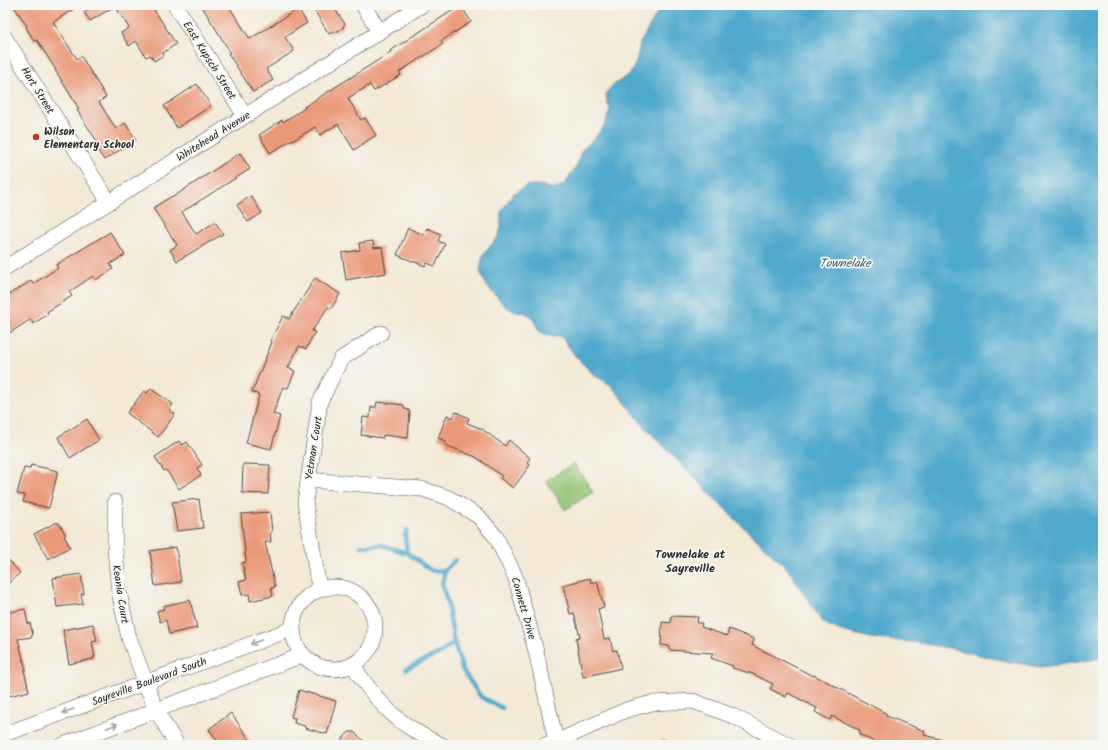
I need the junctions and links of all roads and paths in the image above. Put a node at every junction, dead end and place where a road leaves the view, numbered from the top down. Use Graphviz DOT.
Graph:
graph roads {
  1 [pos="175,5"];
  2 [pos="363,5"];
  3 [pos="422,5"];
  4 [pos="379,31"];
  5 [pos="5,38"];
  6 [pos="244,116"];
  7 [pos="109,202"];
  8 [pos="5,268"];
  9 [pos="381,333"];
  10 [pos="308,480"];
  11 [pos="115,502"];
  12 [pos="319,588"];
  13 [pos="292,629"];
  14 [pos="303,655"];
  15 [pos="353,665"];
  16 [pos="145,682"];
  17 [pos="156,710"];
  18 [pos="5,734"];
  19 [pos="551,744"];
  20 [pos="63,745"];
  21 [pos="177,745"];
  22 [pos="442,745"];
  23 [pos="789,745"];
  1 -- 6 [label="street, East Kupsch Street"];
  2 -- 4 [label="street"];
  3 -- 4 [label="street, Whitehead Avenue"];
  4 -- 6 [label="street, Whitehead Avenue"];
  5 -- 7 [label="street, Hart Street"];
  6 -- 7 [label="street, Whitehead Avenue"];
  7 -- 8 [label="street, Whitehead Avenue"];
  9 -- 10 [label="street, Yetman Court"];
  10 -- 12 [label="street, Yetman Court"];
  10 -- 19 [label="street, Connett Drive"];
  11 -- 16 [label="street, Keania Court"];
  12 -- 13 [label="street"];
  12 -- 15 [label="street"];
  13 -- 14 [label="street"];
  13 -- 16 [label="street, Sayreville Boulevard South, one-way"];
  14 -- 15 [label="street"];
  14 -- 17 [label="street"];
  15 -- 22 [label="street"];
  16 -- 17 [label="street, Keania Court"];
  16 -- 18 [label="street, Sayreville Boulevard South, one-way"];
  20 -- 17 [label="street, one-way"];
  17 -- 21 [label="street, Keania Court"];
  19 -- 23 [label="street"];
}
